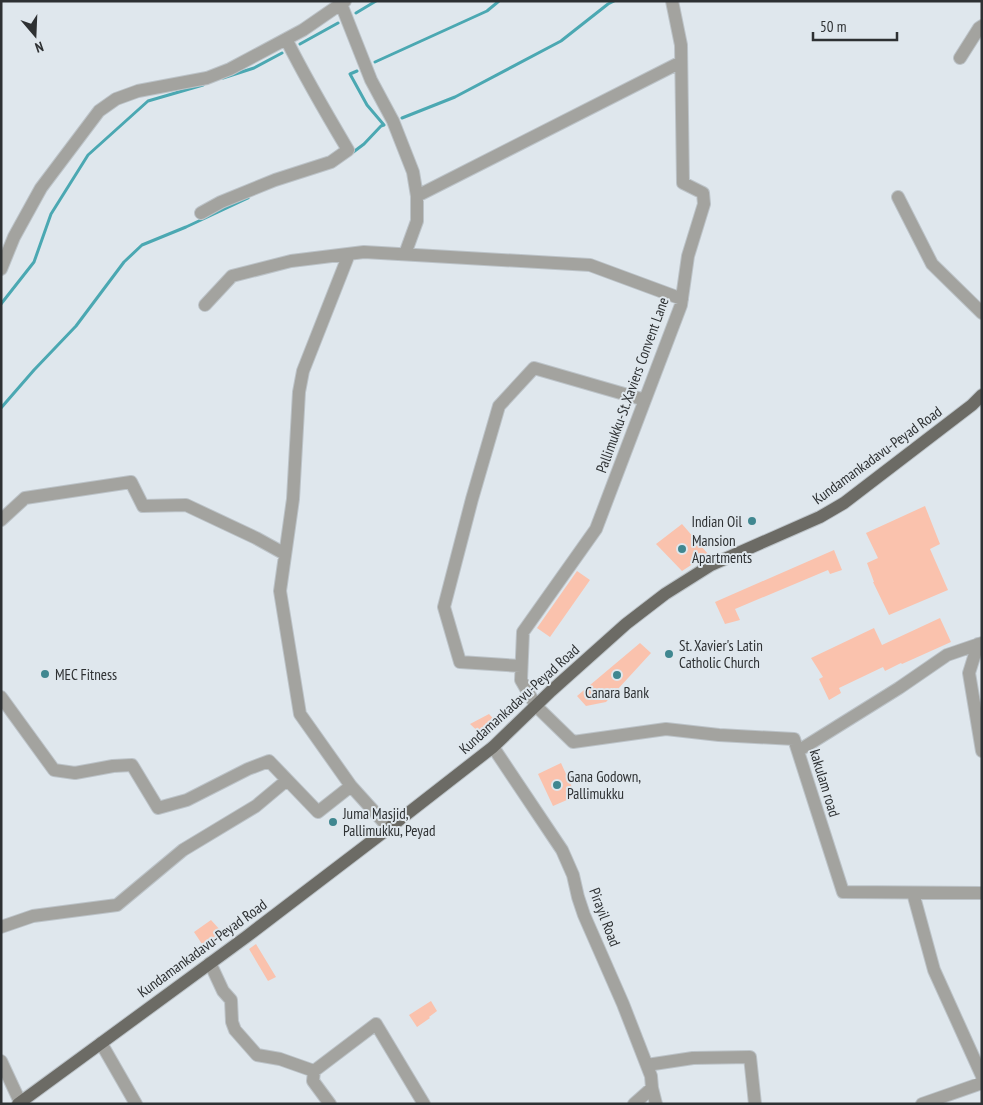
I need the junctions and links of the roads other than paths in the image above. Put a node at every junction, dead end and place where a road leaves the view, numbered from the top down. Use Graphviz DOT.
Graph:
graph roads {
  1 [pos="672,1"];
  2 [pos="343,3"];
  3 [pos="982,26"];
  4 [pos="286,39"];
  5 [pos="960,58"];
  6 [pos="681,62"];
  7 [pos="417,196"];
  8 [pos="898,197"];
  9 [pos="201,213"];
  10 [pos="349,254"];
  11 [pos="405,254"];
  12 [pos="1,269"];
  13 [pos="682,298"];
  14 [pos="205,305"];
  15 [pos="982,313"];
  16 [pos="982,395"];
  17 [pos="645,400"];
  18 [pos="1,520"];
  19 [pos="285,554"];
  20 [pos="980,643"];
  21 [pos="521,666"];
  22 [pos="1,697"];
  23 [pos="536,706"];
  24 [pos="493,748"];
  25 [pos="798,751"];
  26 [pos="982,751"];
  27 [pos="287,780"];
  28 [pos="351,786"];
  29 [pos="389,828"];
  30 [pos="913,893"];
  31 [pos="982,893"];
  32 [pos="1,927"];
  33 [pos="210,963"];
  34 [pos="101,1043"];
  35 [pos="1,1061"];
  36 [pos="647,1064"];
  37 [pos="314,1071"];
  38 [pos="982,1076"];
  39 [pos="982,1083"];
  40 [pos="652,1088"];
  41 [pos="20,1103"];
  42 [pos="136,1104"];
  43 [pos="330,1104"];
  44 [pos="424,1104"];
  45 [pos="634,1104"];
  46 [pos="656,1104"];
  47 [pos="755,1104"];
  48 [pos="922,1104"];
  1 -- 6 [label="street, Pallimukku-St.Xaviers Convent Lane"];
  2 -- 4 [label="street"];
  2 -- 7 [label="street"];
  3 -- 5 [label="street"];
  4 -- 9 [label="street"];
  4 -- 12 [label="street"];
  6 -- 7 [label="street"];
  6 -- 13 [label="street, Pallimukku-St.Xaviers Convent Lane"];
  7 -- 11 [label="street"];
  8 -- 15 [label="street"];
  10 -- 11 [label="street"];
  10 -- 14 [label="street"];
  10 -- 19 [label="street"];
  11 -- 13 [label="street"];
  13 -- 17 [label="street, Pallimukku-St.Xaviers Convent Lane"];
  16 -- 23 [label="main road, Kundamankadavu-Peyad Road"];
  17 -- 21 [label="street, Pallimukku-St.Xaviers Convent Lane"];
  17 -- 21 [label="street"];
  18 -- 19 [label="street"];
  19 -- 28 [label="street"];
  20 -- 25 [label="street"];
  20 -- 26 [label="street"];
  21 -- 23 [label="street, Pallimukku-St.Xaviers Convent Lane"];
  22 -- 27 [label="street"];
  23 -- 24 [label="main road, Kundamankadavu-Peyad Road"];
  23 -- 25 [label="street, kakulam road"];
  24 -- 29 [label="main road, Kundamankadavu-Peyad Road"];
  24 -- 36 [label="street, Pirayil Road"];
  25 -- 30 [label="street, kakulam road"];
  27 -- 28 [label="street"];
  27 -- 32 [label="street"];
  28 -- 29 [label="street"];
  29 -- 33 [label="main road, Kundamankadavu-Peyad Road"];
  30 -- 31 [label="street, kakulam road"];
  30 -- 38 [label="street"];
  33 -- 34 [label="main road, Kundamankadavu-Peyad Road"];
  33 -- 37 [label="street"];
  34 -- 41 [label="main road, Kundamankadavu-Peyad Road"];
  34 -- 42 [label="street"];
  35 -- 41 [label="street"];
  36 -- 40 [label="street, Pirayil Road"];
  36 -- 47 [label="street"];
  37 -- 43 [label="street"];
  37 -- 44 [label="street"];
  39 -- 48 [label="street"];
  40 -- 45 [label="street"];
  40 -- 46 [label="street, Pirayil Road"];
}
